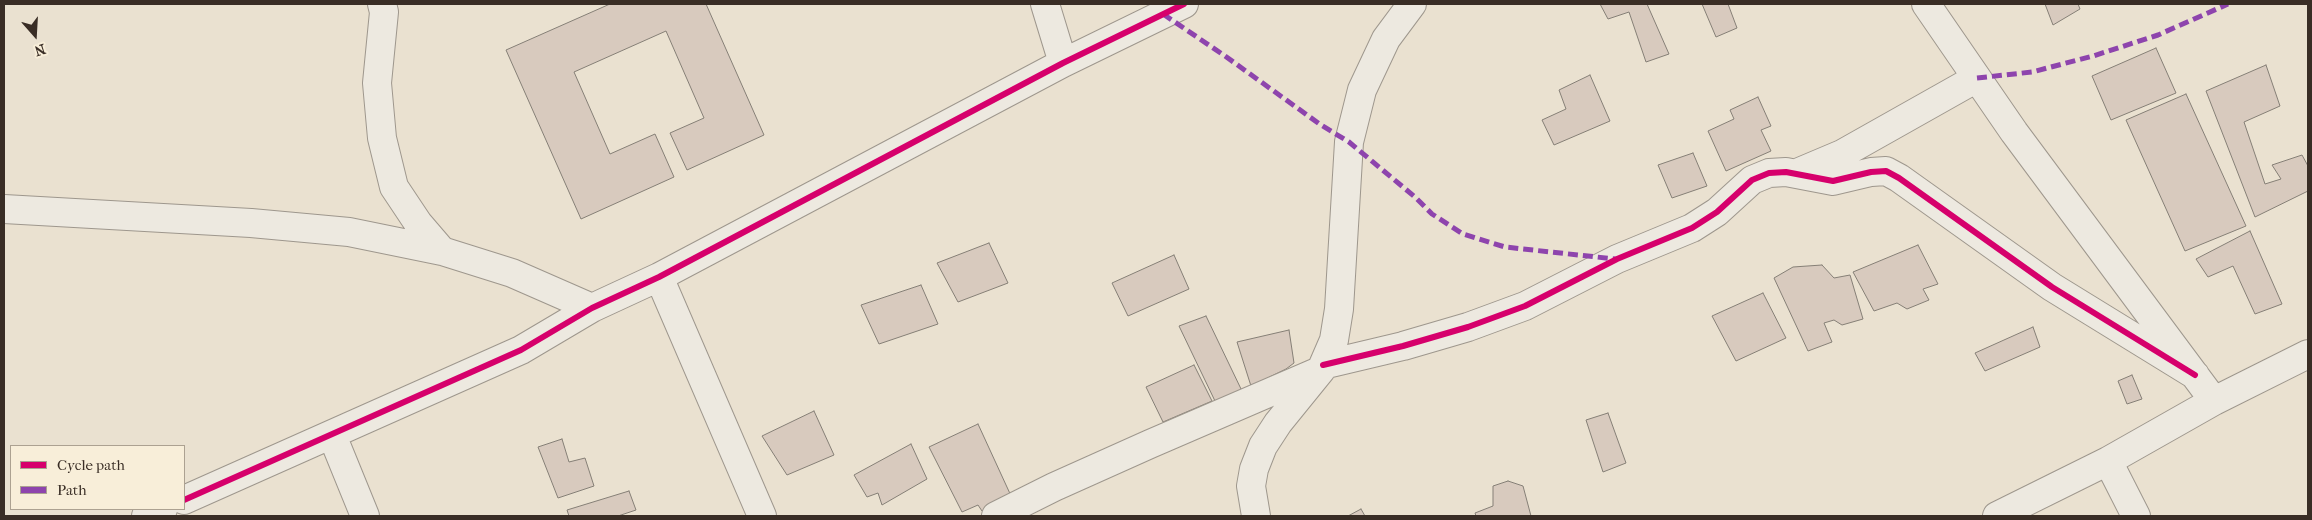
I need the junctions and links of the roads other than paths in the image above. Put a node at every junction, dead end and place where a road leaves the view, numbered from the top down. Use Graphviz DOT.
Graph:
graph roads {
  1 [pos="1045,4"];
  2 [pos="1412,4"];
  3 [pos="1926,4"];
  4 [pos="385,7"];
  5 [pos="1165,7"];
  6 [pos="1063,63"];
  7 [pos="1977,78"];
  8 [pos="1796,173"];
  9 [pos="4,210"];
  10 [pos="442,251"];
  11 [pos="658,276"];
  12 [pos="592,308"];
  13 [pos="2308,354"];
  14 [pos="1322,367"];
  15 [pos="2195,375"];
  16 [pos="2214,401"];
  17 [pos="332,435"];
  18 [pos="2108,461"];
  19 [pos="185,500"];
  20 [pos="161,510"];
  21 [pos="146,516"];
  22 [pos="365,516"];
  23 [pos="762,516"];
  24 [pos="996,516"];
  25 [pos="1256,516"];
  26 [pos="1997,516"];
  27 [pos="2136,516"];
  1 -- 6 [label="street"];
  2 -- 14 [label="street"];
  3 -- 7 [label="street"];
  4 -- 10 [label="street"];
  5 -- 6 [label="street"];
  6 -- 11 [label="street"];
  7 -- 8 [label="street"];
  7 -- 15 [label="street"];
  8 -- 14 [label="street"];
  8 -- 15 [label="street"];
  9 -- 10 [label="street"];
  10 -- 12 [label="street"];
  11 -- 12 [label="street"];
  11 -- 23 [label="street"];
  12 -- 17 [label="street"];
  13 -- 16 [label="street"];
  14 -- 24 [label="street"];
  14 -- 25 [label="street"];
  15 -- 16 [label="street"];
  16 -- 18 [label="street"];
  17 -- 19 [label="street"];
  17 -- 22 [label="street"];
  18 -- 26 [label="street"];
  18 -- 27 [label="street"];
  20 -- 21 [label="street"];
}
